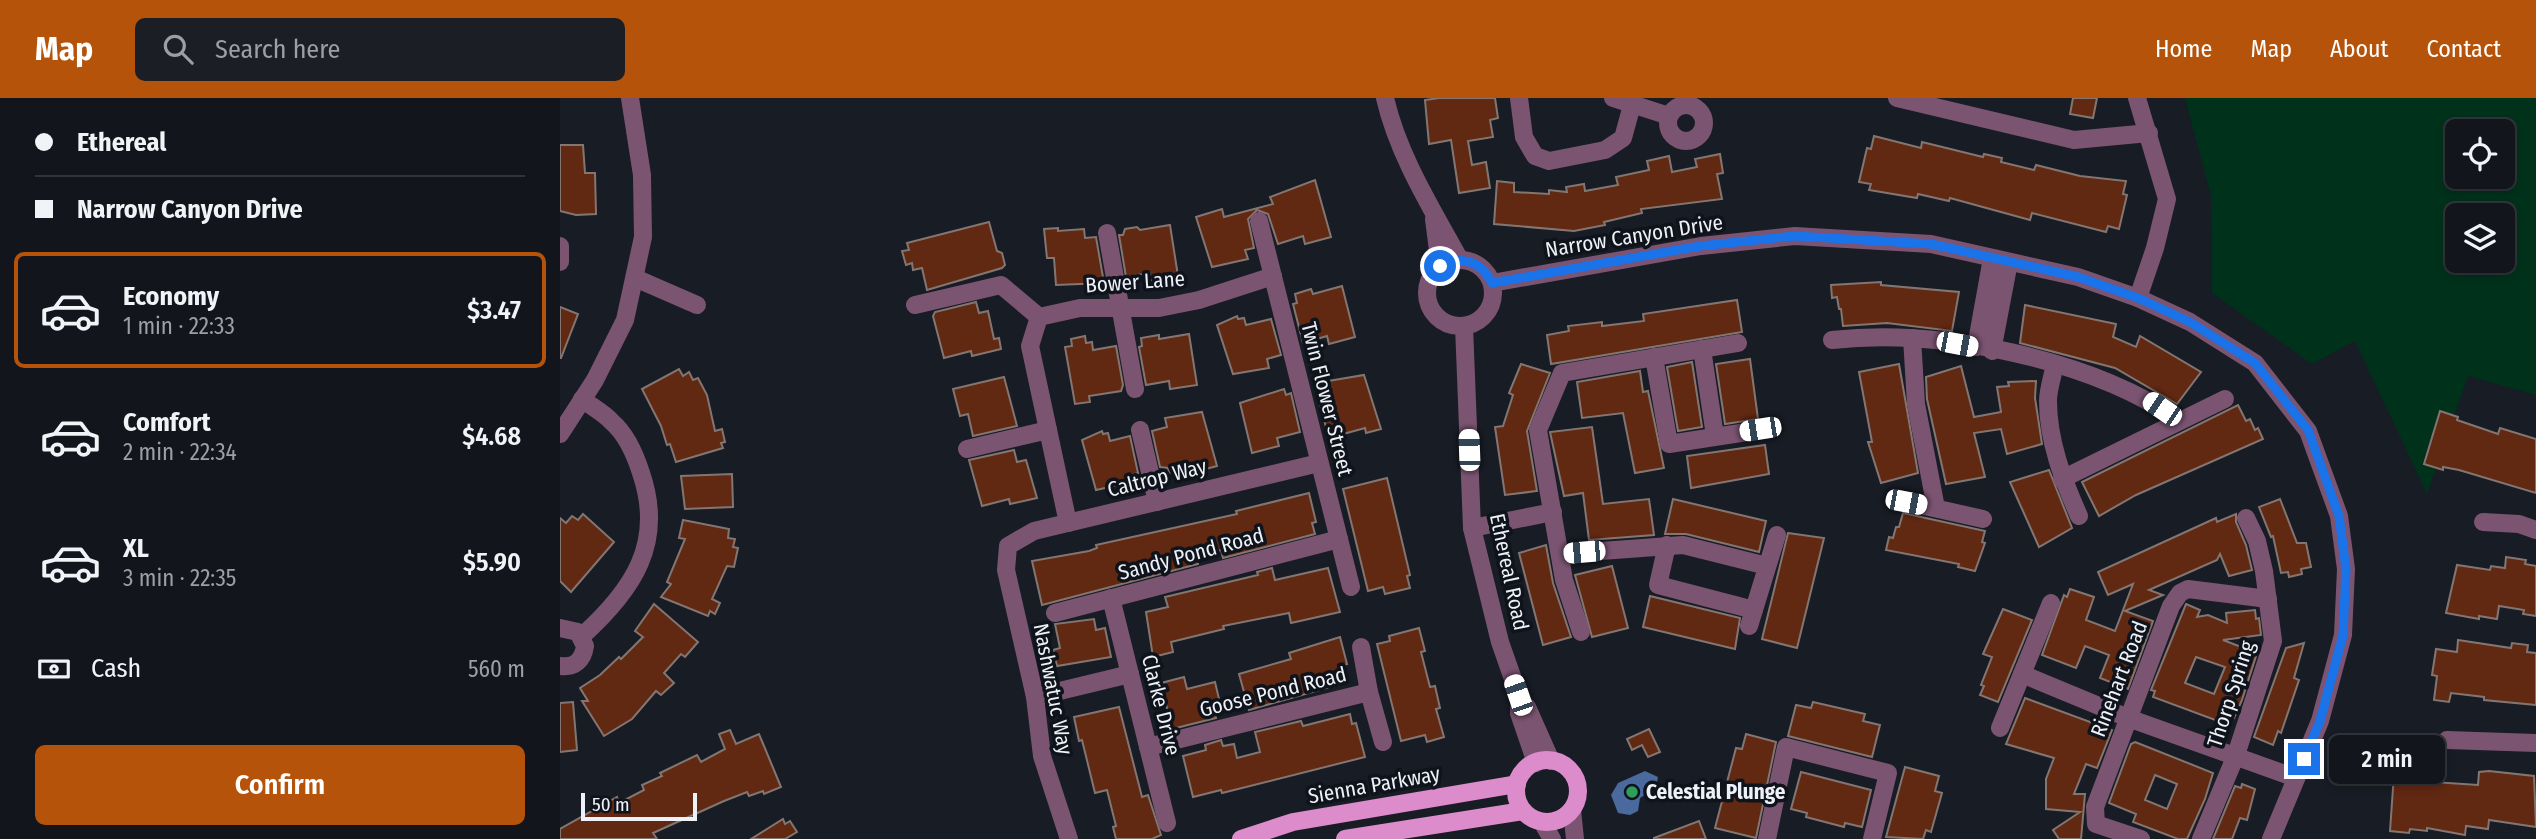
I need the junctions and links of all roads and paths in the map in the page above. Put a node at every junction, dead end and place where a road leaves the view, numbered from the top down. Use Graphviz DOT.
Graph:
graph roads {
  1 [pos="632,98"];
  2 [pos="1385,98"];
  3 [pos="1518,98"];
  4 [pos="1614,98"];
  5 [pos="1897,98"];
  6 [pos="2137,98"];
  7 [pos="1632,105"];
  8 [pos="1669,116"];
  9 [pos="2148,133"];
  10 [pos="1434,215"];
  11 [pos="1259,221"];
  12 [pos="1107,233"];
  13 [pos="560,246"];
  14 [pos="1460,260"];
  15 [pos="2000,260"];
  16 [pos="560,262"];
  17 [pos="1440,266"];
  18 [pos="1273,276"];
  19 [pos="635,278"];
  20 [pos="1492,283"];
  21 [pos="2138,298"];
  22 [pos="697,305"];
  23 [pos="915,305"];
  24 [pos="1121,310"];
  25 [pos="1039,317"];
  26 [pos="1464,326"];
  27 [pos="1912,338"];
  28 [pos="1832,340"];
  29 [pos="1738,343"];
  30 [pos="1702,349"];
  31 [pos="1984,349"];
  32 [pos="1654,357"];
  33 [pos="2055,363"];
  34 [pos="1135,389"];
  35 [pos="582,399"];
  36 [pos="2225,399"];
  37 [pos="2179,420"];
  38 [pos="1760,429"];
  39 [pos="1048,430"];
  40 [pos="1140,430"];
  41 [pos="560,434"];
  42 [pos="1715,436"];
  43 [pos="967,449"];
  44 [pos="1319,463"];
  45 [pos="2062,478"];
  46 [pos="1157,502"];
  47 [pos="1906,502"];
  48 [pos="1936,508"];
  49 [pos="1553,512"];
  50 [pos="2079,516"];
  51 [pos="2246,518"];
  52 [pos="1983,519"];
  53 [pos="2483,522"];
  54 [pos="1068,523"];
  55 [pos="1472,528"];
  56 [pos="2536,530"];
  57 [pos="1777,535"];
  58 [pos="1339,539"];
  59 [pos="1667,545"];
  60 [pos="1008,546"];
  61 [pos="1560,554"];
  62 [pos="1768,566"];
  63 [pos="1351,587"];
  64 [pos="1111,598"];
  65 [pos="2268,599"];
  66 [pos="2051,604"];
  67 [pos="1055,613"];
  68 [pos="560,628"];
  69 [pos="1581,632"];
  70 [pos="582,636"];
  71 [pos="1361,647"];
  72 [pos="560,666"];
  73 [pos="1130,674"];
  74 [pos="2022,674"];
  75 [pos="1369,692"];
  76 [pos="1035,697"];
  77 [pos="2128,718"];
  78 [pos="2000,728"];
  79 [pos="2447,740"];
  80 [pos="1383,741"];
  81 [pos="2536,743"];
  82 [pos="1149,747"];
  83 [pos="2236,755"];
  84 [pos="1543,762"];
  85 [pos="2296,778"];
  86 [pos="1517,784"];
  87 [pos="1572,810"];
  88 [pos="1523,811"];
  89 [pos="1542,822"];
  90 [pos="1167,823"];
  91 [pos="1069,839"];
  92 [pos="1241,839"];
  93 [pos="1345,839"];
  94 [pos="1552,839"];
  95 [pos="1575,839"];
  96 [pos="1767,839"];
  97 [pos="1872,839"];
  98 [pos="2141,839"];
  99 [pos="2201,839"];
  100 [pos="2270,839"];
  1 -- 19 [label="street"];
  2 -- 10 [label="street"];
  3 -- 7 [label="street"];
  4 -- 7 [label="street"];
  5 -- 9 [label="street"];
  6 -- 9 [label="street"];
  7 -- 8 [label="street"];
  9 -- 21 [label="street"];
  10 -- 14 [label="street"];
  10 -- 17 [label="street"];
  11 -- 18 [label="street, Twin Flower Street"];
  12 -- 24 [label="street"];
  13 -- 16 [label="street"];
  14 -- 17 [label="street"];
  14 -- 20 [label="street"];
  15 -- 20 [label="street, Narrow Canyon Drive"];
  15 -- 21 [label="street, Narrow Canyon Drive"];
  15 -- 31 [label="street"];
  17 -- 26 [label="street"];
  18 -- 24 [label="street, Bower Lane"];
  18 -- 44 [label="street, Twin Flower Street"];
  19 -- 22 [label="street"];
  19 -- 35 [label="street"];
  20 -- 26 [label="street"];
  21 -- 85 [label="street, Narrow Canyon Drive"];
  23 -- 25 [label="street"];
  24 -- 25 [label="street, Bower Lane"];
  24 -- 34 [label="street"];
  25 -- 39 [label="street"];
  26 -- 55 [label="street, Ethereal Road"];
  27 -- 28 [label="street"];
  27 -- 31 [label="street"];
  27 -- 48 [label="street"];
  29 -- 30 [label="street"];
  30 -- 32 [label="street"];
  30 -- 42 [label="street"];
  31 -- 33 [label="street"];
  32 -- 42 [label="street"];
  32 -- 49 [label="street"];
  33 -- 37 [label="street"];
  33 -- 45 [label="street"];
  35 -- 41 [label="street"];
  35 -- 70 [label="street"];
  36 -- 37 [label="street"];
  37 -- 45 [label="street"];
  38 -- 42 [label="street"];
  39 -- 43 [label="street"];
  39 -- 54 [label="street"];
  40 -- 46 [label="street"];
  44 -- 46 [label="street, Caltrop Way"];
  44 -- 58 [label="street, Twin Flower Street"];
  45 -- 50 [label="street"];
  46 -- 54 [label="street, Caltrop Way"];
  47 -- 48 [label="street"];
  48 -- 52 [label="street"];
  49 -- 55 [label="street"];
  49 -- 61 [label="street"];
  51 -- 65 [label="street, Thorp Spring"];
  53 -- 56 [label="street"];
  54 -- 60 [label="street, Caltrop Way"];
  55 -- 84 [label="street, Ethereal Road"];
  57 -- 62 [label="street"];
  58 -- 63 [label="street, Twin Flower Street"];
  58 -- 64 [label="street, Sandy Pond Road"];
  59 -- 61 [label="street"];
  59 -- 62 [label="street"];
  59 -- 62 [label="street"];
  60 -- 76 [label="street, Nashwatuc Way"];
  61 -- 69 [label="street"];
  64 -- 67 [label="street, Sandy Pond Road"];
  64 -- 73 [label="street, Clarke Drive"];
  65 -- 77 [label="street, Rinehart Road"];
  65 -- 83 [label="street, Thorp Spring"];
  66 -- 74 [label="street"];
  68 -- 70 [label="street"];
  70 -- 72 [label="street"];
  71 -- 75 [label="street"];
  73 -- 76 [label="street"];
  73 -- 82 [label="street, Clarke Drive"];
  74 -- 77 [label="street"];
  74 -- 78 [label="street"];
  75 -- 80 [label="street"];
  75 -- 82 [label="street, Goose Pond Road"];
  76 -- 91 [label="street, Nashwatuc Way"];
  77 -- 83 [label="street"];
  77 -- 98 [label="street, Rinehart Road"];
  79 -- 81 [label="street"];
  82 -- 90 [label="street, Clarke Drive"];
  83 -- 85 [label="street"];
  83 -- 99 [label="street, Thorp Spring"];
  84 -- 86 [label="main road"];
  84 -- 87 [label="main road, Ethereal Road"];
  85 -- 100 [label="street, Narrow Canyon Drive"];
  86 -- 88 [label="main road"];
  86 -- 92 [label="main road, Sienna Parkway"];
  87 -- 89 [label="main road"];
  87 -- 95 [label="street, Ethereal Road"];
  88 -- 89 [label="main road"];
  88 -- 93 [label="main road"];
  89 -- 94 [label="street"];
  96 -- 97 [label="street"];
}
